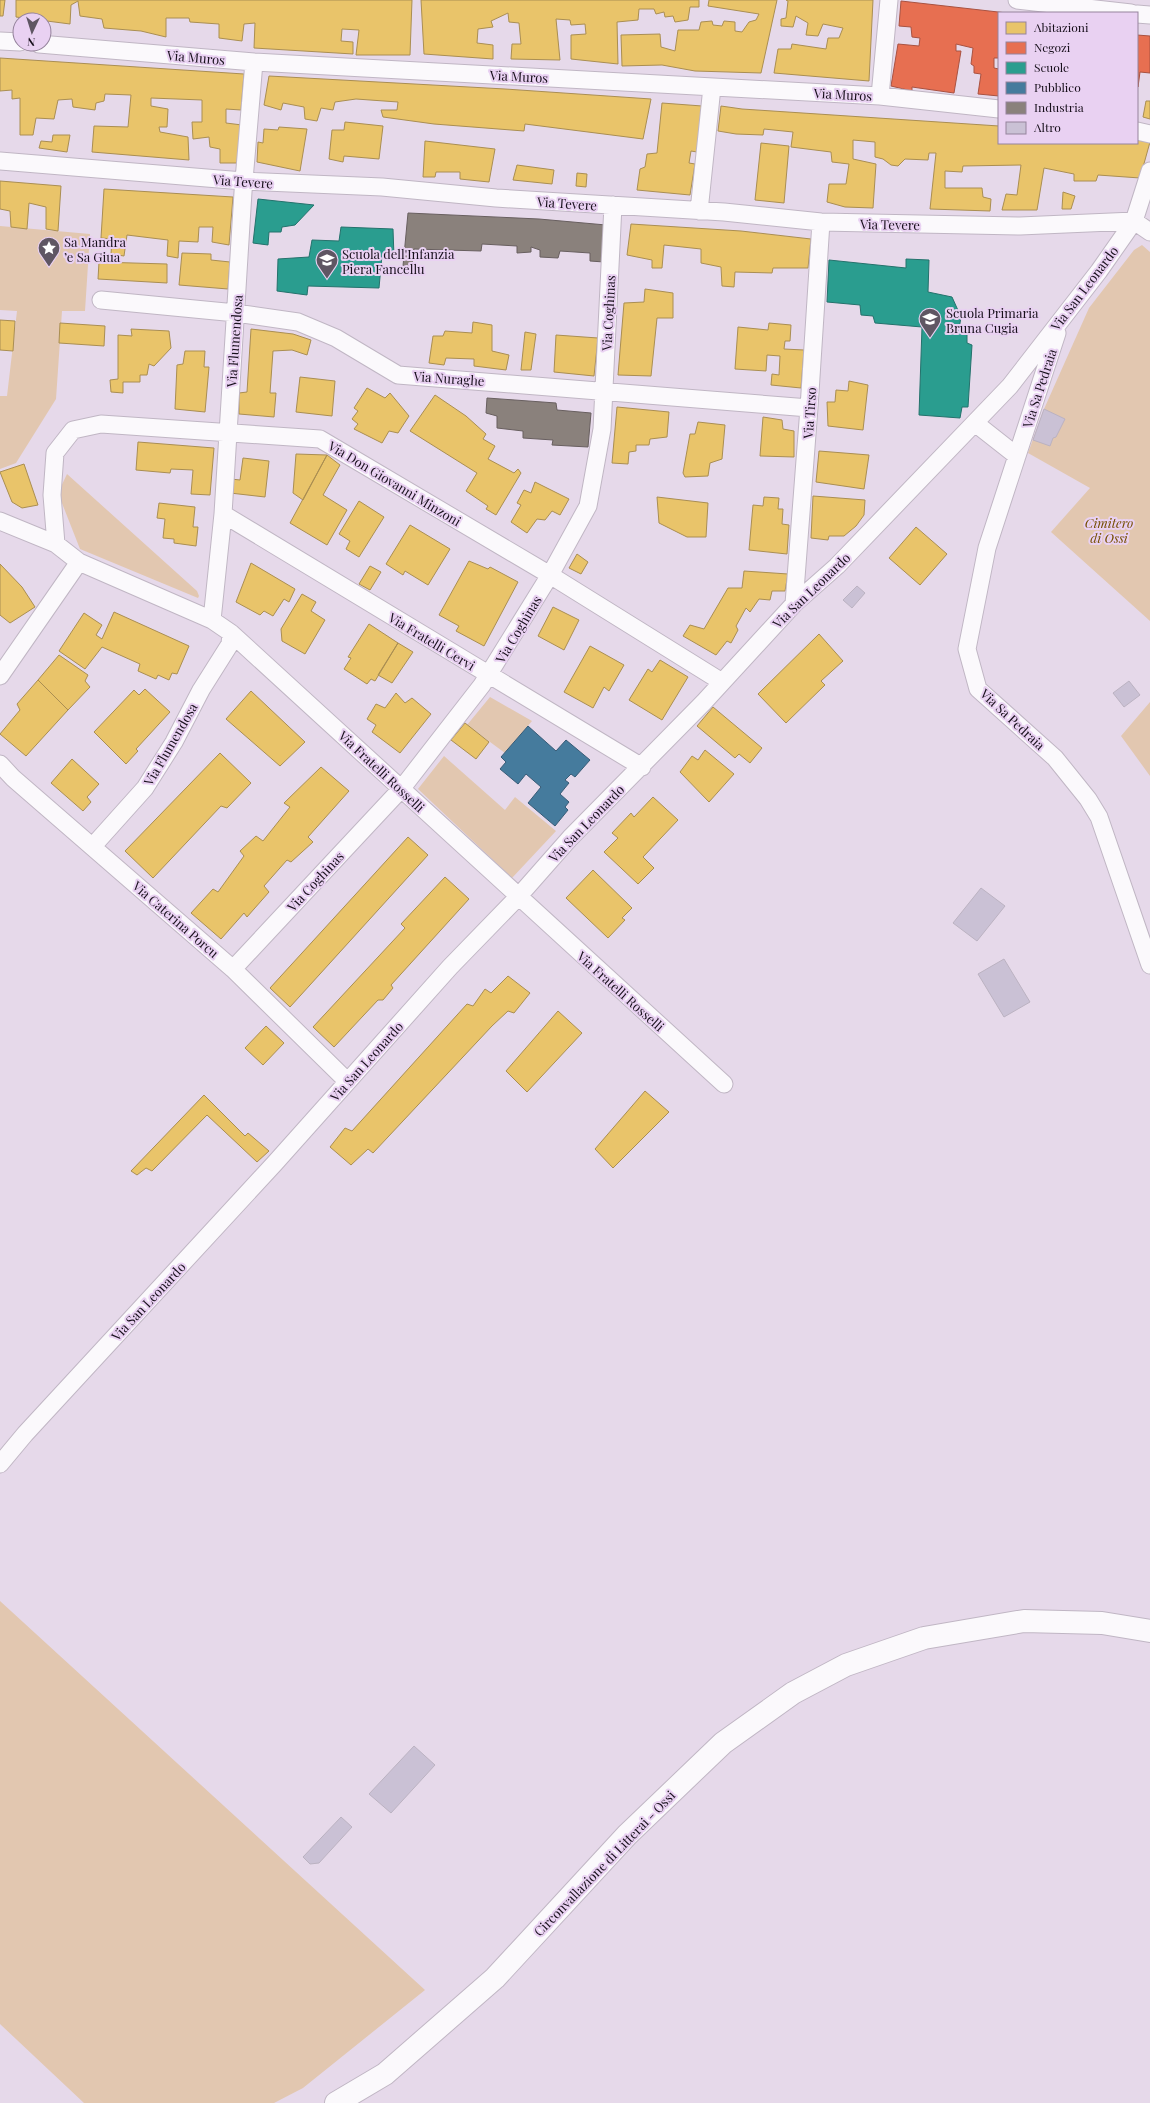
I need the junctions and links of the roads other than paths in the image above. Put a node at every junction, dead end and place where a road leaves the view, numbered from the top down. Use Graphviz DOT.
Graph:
graph roads {
  1 [pos="889,0"];
  2 [pos="1017,0"];
  3 [pos="1122,12"];
  4 [pos="1138,14"];
  5 [pos="1150,15"];
  6 [pos="0,41"];
  7 [pos="12,42"];
  8 [pos="52,45"];
  9 [pos="254,62"];
  10 [pos="712,87"];
  11 [pos="880,96"];
  12 [pos="998,110"];
  13 [pos="1138,131"];
  14 [pos="1150,134"];
  15 [pos="0,161"];
  16 [pos="1150,171"];
  17 [pos="244,181"];
  18 [pos="613,205"];
  19 [pos="699,211"];
  20 [pos="1134,221"];
  21 [pos="821,222"];
  22 [pos="1150,232"];
  23 [pos="101,300"];
  24 [pos="236,313"];
  25 [pos="1061,320"];
  26 [pos="604,390"];
  27 [pos="810,408"];
  28 [pos="975,423"];
  29 [pos="228,434"];
  30 [pos="1017,456"];
  31 [pos="223,514"];
  32 [pos="0,521"];
  33 [pos="56,544"];
  34 [pos="79,562"];
  35 [pos="550,576"];
  36 [pos="794,604"];
  37 [pos="212,620"];
  38 [pos="231,633"];
  39 [pos="0,676"];
  40 [pos="489,676"];
  41 [pos="722,682"];
  42 [pos="0,764"];
  43 [pos="642,767"];
  44 [pos="402,788"];
  45 [pos="93,846"];
  46 [pos="518,897"];
  47 [pos="1150,964"];
  48 [pos="233,969"];
  49 [pos="347,1081"];
  50 [pos="724,1084"];
  51 [pos="0,1464"];
  52 [pos="1150,1631"];
  53 [pos="336,2103"];
  1 -- 11 [label="street"];
  2 -- 3 [label="street"];
  4 -- 5 [label="street"];
  6 -- 7 [label="street"];
  8 -- 9 [label="street, Via Muros"];
  9 -- 10 [label="street, Via Muros"];
  9 -- 17 [label="street, Via Flumendosa"];
  10 -- 11 [label="street, Via Muros"];
  10 -- 19 [label="street"];
  11 -- 12 [label="street, Via Muros"];
  13 -- 14 [label="street"];
  15 -- 17 [label="street, Via Tevere"];
  16 -- 20 [label="street, Via San Leonardo"];
  17 -- 18 [label="street, Via Tevere"];
  17 -- 24 [label="street, Via Flumendosa"];
  18 -- 19 [label="street, Via Tevere"];
  18 -- 26 [label="street, Via Coghinas"];
  19 -- 21 [label="street, Via Tevere"];
  20 -- 21 [label="street, Via Tevere"];
  20 -- 22 [label="street"];
  20 -- 25 [label="street, Via San Leonardo"];
  21 -- 27 [label="street, Via Tirso"];
  23 -- 24 [label="street, Via Nuraghe"];
  24 -- 26 [label="street, Via Nuraghe"];
  24 -- 29 [label="street, Via Flumendosa"];
  25 -- 28 [label="street, Via San Leonardo"];
  25 -- 30 [label="street, Via Sa Pedraia"];
  26 -- 27 [label="street, Via Nuraghe"];
  26 -- 35 [label="street, Via Coghinas"];
  27 -- 36 [label="street, Via Tirso"];
  28 -- 30 [label="street"];
  28 -- 36 [label="street, Via San Leonardo"];
  29 -- 31 [label="street, Via Flumendosa"];
  29 -- 33 [label="street, Via Don Giovanni Minzoni"];
  29 -- 35 [label="street, Via Don Giovanni Minzoni"];
  30 -- 47 [label="street, Via Sa Pedraia"];
  31 -- 37 [label="street, Via Flumendosa"];
  31 -- 40 [label="street, Via Fratelli Cervi"];
  32 -- 33 [label="street, Via Fratelli Rosselli"];
  33 -- 34 [label="street, Via Fratelli Rosselli"];
  34 -- 37 [label="street, Via Fratelli Rosselli"];
  34 -- 39 [label="street"];
  35 -- 40 [label="street, Via Coghinas"];
  35 -- 41 [label="street, Via Don Giovanni Minzoni"];
  36 -- 41 [label="street, Via San Leonardo"];
  37 -- 38 [label="street, Via Fratelli Rosselli"];
  38 -- 44 [label="street, Via Fratelli Rosselli"];
  38 -- 45 [label="street, Via Flumendosa"];
  40 -- 43 [label="street, Via Fratelli Cervi"];
  40 -- 44 [label="street, Via Coghinas"];
  41 -- 43 [label="street, Via San Leonardo"];
  42 -- 45 [label="street, Via Caterina Porcu"];
  43 -- 46 [label="street, Via San Leonardo"];
  44 -- 46 [label="street, Via Fratelli Rosselli"];
  44 -- 48 [label="street, Via Coghinas"];
  45 -- 48 [label="street, Via Caterina Porcu"];
  46 -- 49 [label="street, Via San Leonardo"];
  46 -- 50 [label="street, Via Fratelli Rosselli"];
  48 -- 49 [label="street, Via Caterina Porcu"];
  49 -- 51 [label="street, Via San Leonardo"];
  52 -- 53 [label="street, Circonvallazione di Litterai - Ossi"];
}
